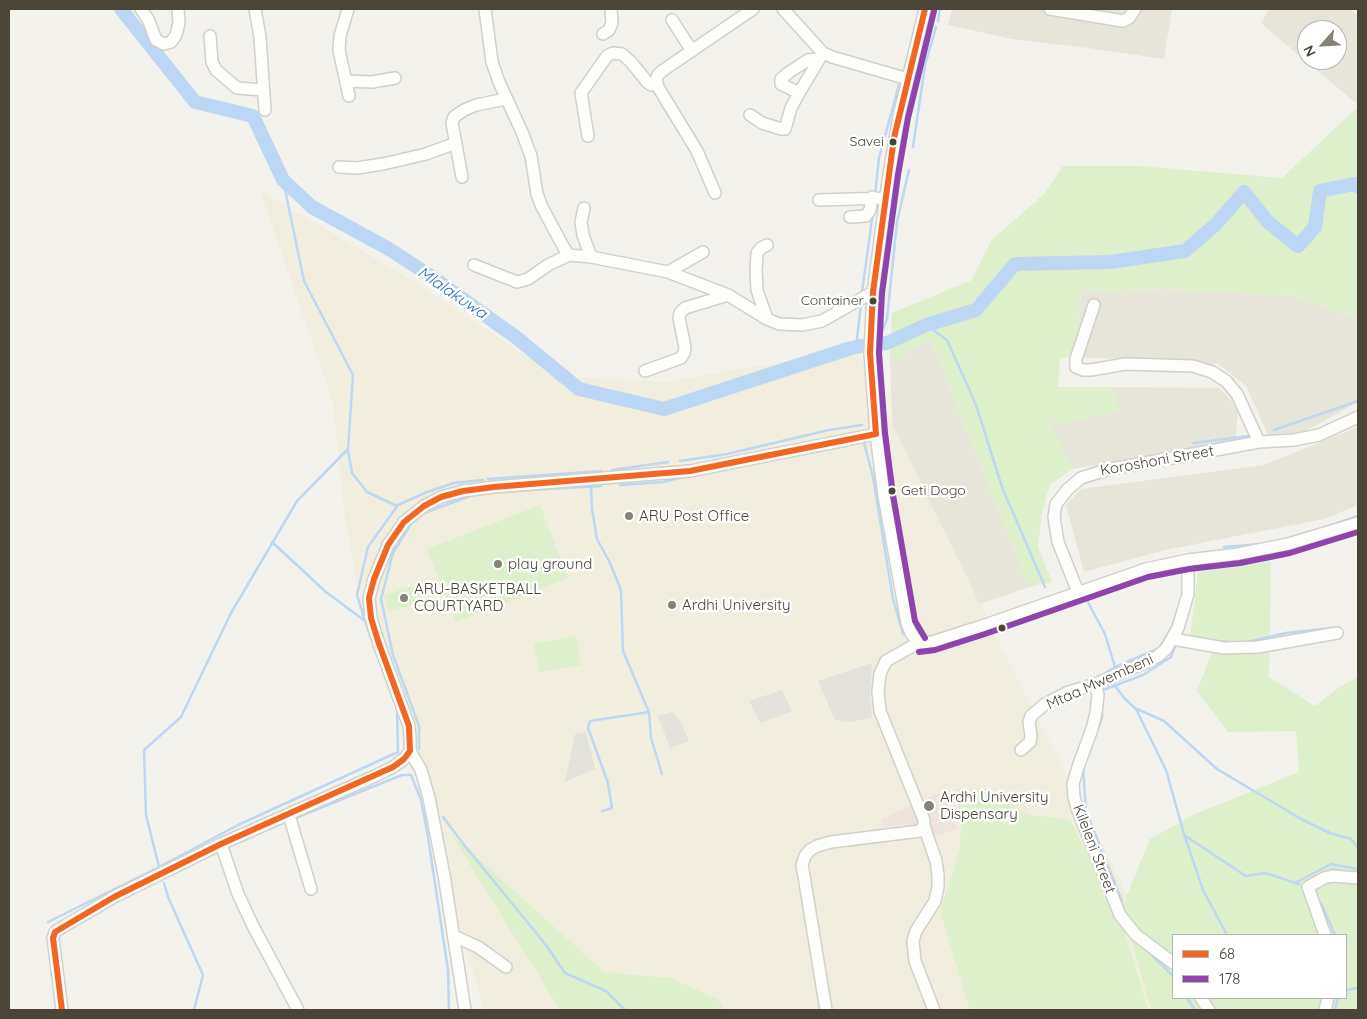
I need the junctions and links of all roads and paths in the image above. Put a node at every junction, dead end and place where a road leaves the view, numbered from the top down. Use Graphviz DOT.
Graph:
graph roads {
  1 [pos="141,9"];
  2 [pos="178,9"];
  3 [pos="255,9"];
  4 [pos="348,9"];
  5 [pos="485,9"];
  6 [pos="612,9"];
  7 [pos="753,9"];
  8 [pos="783,9"];
  9 [pos="926,9"];
  10 [pos="1050,9"];
  11 [pos="1135,9"];
  12 [pos="672,20"];
  13 [pos="603,34"];
  14 [pos="210,36"];
  15 [pos="692,51"];
  16 [pos="821,56"];
  17 [pos="395,78"];
  18 [pos="908,79"];
  19 [pos="346,81"];
  20 [pos="657,83"];
  21 [pos="263,90"];
  22 [pos="799,93"];
  23 [pos="348,96"];
  24 [pos="506,99"];
  25 [pos="265,110"];
  26 [pos="750,115"];
  27 [pos="588,136"];
  28 [pos="456,143"];
  29 [pos="339,167"];
  30 [pos="462,177"];
  31 [pos="714,193"];
  32 [pos="872,197"];
  33 [pos="886,198"];
  34 [pos="819,200"];
  35 [pos="584,208"];
  36 [pos="850,217"];
  37 [pos="767,245"];
  38 [pos="704,252"];
  39 [pos="569,255"];
  40 [pos="591,257"];
  41 [pos="474,264"];
  42 [pos="668,272"];
  43 [pos="873,292"];
  44 [pos="728,295"];
  45 [pos="1094,305"];
  46 [pos="766,319"];
  47 [pos="645,371"];
  48 [pos="1358,417"];
  49 [pos="876,434"];
  50 [pos="1259,442"];
  51 [pos="1358,523"];
  52 [pos="1188,560"];
  53 [pos="1078,592"];
  54 [pos="1338,633"];
  55 [pos="1173,639"];
  56 [pos="918,643"];
  57 [pos="1096,684"];
  58 [pos="1020,750"];
  59 [pos="410,752"];
  60 [pos="289,815"];
  61 [pos="924,826"];
  62 [pos="221,844"];
  63 [pos="1358,878"];
  64 [pos="311,889"];
  65 [pos="1325,934"];
  66 [pos="454,936"];
  67 [pos="1172,962"];
  68 [pos="506,967"];
  69 [pos="1202,999"];
  70 [pos="62,1010"];
  71 [pos="298,1010"];
  72 [pos="465,1010"];
  73 [pos="826,1010"];
  74 [pos="934,1010"];
  75 [pos="1210,1010"];
  1 -- 2 [label="street"];
  3 -- 21 [label="street"];
  4 -- 19 [label="street"];
  5 -- 24 [label="street"];
  6 -- 13 [label="street"];
  7 -- 15 [label="street"];
  8 -- 16 [label="street"];
  9 -- 18 [label="street"];
  10 -- 11 [label="street"];
  12 -- 15 [label="street"];
  14 -- 21 [label="street"];
  15 -- 20 [label="street"];
  16 -- 18 [label="street"];
  16 -- 22 [label="street"];
  16 -- 22 [label="street"];
  17 -- 19 [label="street"];
  18 -- 33 [label="street"];
  19 -- 23 [label="street"];
  20 -- 27 [label="street"];
  20 -- 31 [label="street"];
  21 -- 25 [label="street"];
  22 -- 26 [label="street"];
  24 -- 28 [label="street"];
  24 -- 39 [label="street"];
  28 -- 29 [label="street"];
  28 -- 30 [label="street"];
  32 -- 33 [label="street"];
  32 -- 34 [label="street"];
  32 -- 36 [label="street"];
  33 -- 43 [label="street"];
  35 -- 40 [label="street"];
  37 -- 46 [label="street"];
  38 -- 42 [label="street"];
  39 -- 40 [label="street"];
  39 -- 41 [label="street"];
  40 -- 42 [label="street"];
  42 -- 44 [label="street"];
  43 -- 46 [label="street"];
  43 -- 49 [label="street"];
  44 -- 46 [label="street"];
  44 -- 47 [label="street"];
  45 -- 50 [label="street"];
  48 -- 50 [label="street, Koroshoni Street"];
  49 -- 56 [label="street"];
  49 -- 59 [label="street"];
  50 -- 53 [label="street, Koroshoni Street"];
  51 -- 52 [label="street"];
  52 -- 53 [label="street"];
  52 -- 55 [label="street"];
  53 -- 56 [label="street"];
  54 -- 55 [label="street"];
  55 -- 57 [label="street, Mtaa Mwembeni"];
  56 -- 61 [label="street"];
  57 -- 58 [label="street, Mtaa Mwembeni"];
  57 -- 67 [label="street, Kileleni Street"];
  59 -- 60 [label="street"];
  59 -- 66 [label="street"];
  60 -- 62 [label="street"];
  60 -- 64 [label="street"];
  61 -- 73 [label="street"];
  61 -- 74 [label="street"];
  62 -- 70 [label="street"];
  62 -- 71 [label="street"];
  63 -- 65 [label="street"];
  66 -- 68 [label="street"];
  66 -- 72 [label="street"];
  69 -- 75 [label="street"];
}
